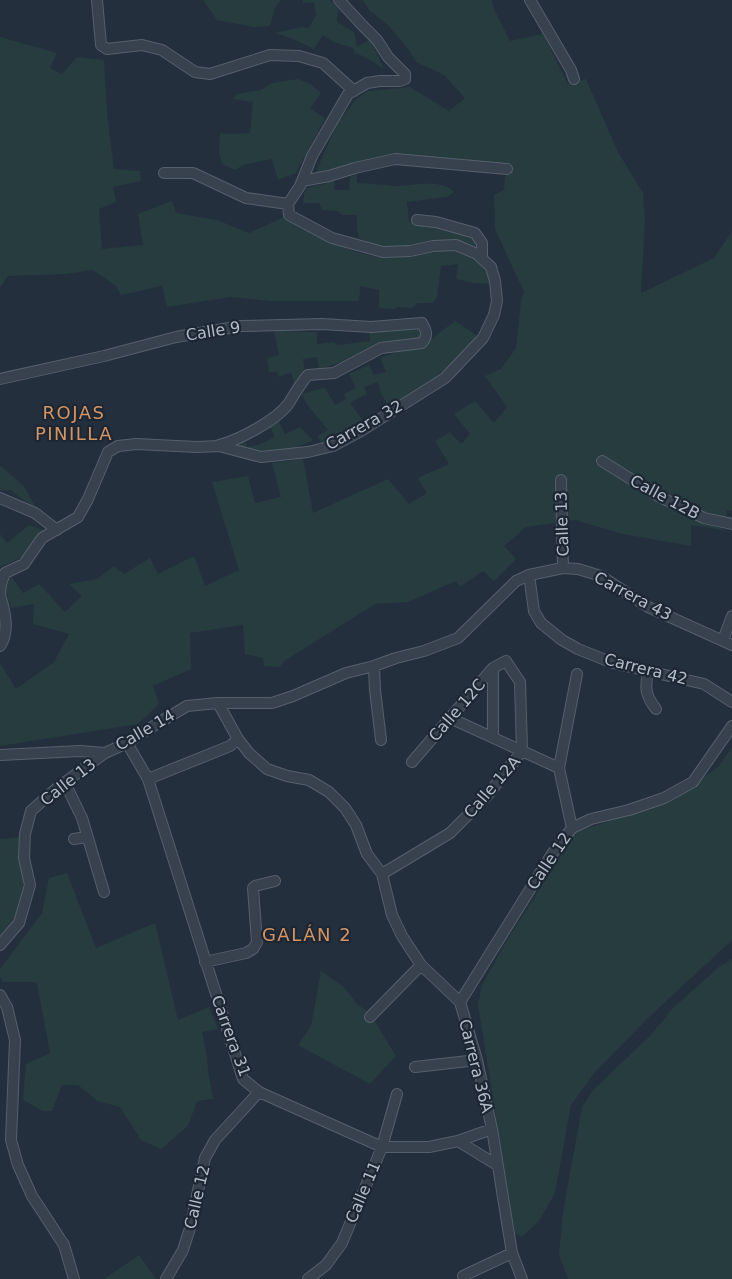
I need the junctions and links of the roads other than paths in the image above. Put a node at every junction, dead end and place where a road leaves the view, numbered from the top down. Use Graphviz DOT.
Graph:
graph roads {
  1 [pos="97,0"];
  2 [pos="339,0"];
  3 [pos="530,0"];
  4 [pos="574,79"];
  5 [pos="354,91"];
  6 [pos="507,170"];
  7 [pos="164,173"];
  8 [pos="302,181"];
  9 [pos="288,204"];
  10 [pos="417,220"];
  11 [pos="482,259"];
  12 [pos="0,379"];
  13 [pos="219,446"];
  14 [pos="602,461"];
  15 [pos="561,480"];
  16 [pos="0,498"];
  17 [pos="732,524"];
  18 [pos="57,530"];
  19 [pos="563,568"];
  20 [pos="529,575"];
  21 [pos="0,592"];
  22 [pos="732,616"];
  23 [pos="727,642"];
  24 [pos="0,646"];
  25 [pos="506,661"];
  26 [pos="374,666"];
  27 [pos="493,668"];
  28 [pos="648,672"];
  29 [pos="577,674"];
  30 [pos="732,702"];
  31 [pos="218,703"];
  32 [pos="656,709"];
  33 [pos="450,718"];
  34 [pos="732,726"];
  35 [pos="493,737"];
  36 [pos="238,739"];
  37 [pos="381,740"];
  38 [pos="127,743"];
  39 [pos="522,751"];
  40 [pos="105,753"];
  41 [pos="0,754"];
  42 [pos="412,762"];
  43 [pos="560,768"];
  44 [pos="148,779"];
  45 [pos="65,783"];
  46 [pos="572,828"];
  47 [pos="87,837"];
  48 [pos="74,839"];
  49 [pos="381,874"];
  50 [pos="275,881"];
  51 [pos="104,892"];
  52 [pos="0,945"];
  53 [pos="205,962"];
  54 [pos="421,965"];
  55 [pos="0,995"];
  56 [pos="460,1002"];
  57 [pos="370,1017"];
  58 [pos="477,1060"];
  59 [pos="415,1067"];
  60 [pos="259,1092"];
  61 [pos="397,1094"];
  62 [pos="492,1130"];
  63 [pos="458,1141"];
  64 [pos="382,1147"];
  65 [pos="497,1165"];
  66 [pos="512,1253"];
  67 [pos="463,1276"];
  68 [pos="74,1279"];
  69 [pos="166,1279"];
  70 [pos="308,1279"];
  71 [pos="522,1279"];
  1 -- 5 [label="street"];
  2 -- 5 [label="street"];
  3 -- 4 [label="street"];
  5 -- 8 [label="street"];
  6 -- 8 [label="street"];
  7 -- 9 [label="street"];
  8 -- 9 [label="street"];
  9 -- 11 [label="street"];
  10 -- 11 [label="street, Carrera 32"];
  11 -- 13 [label="street, Carrera 32"];
  12 -- 13 [label="street, Calle 9"];
  13 -- 18 [label="street, Carrera 32"];
  14 -- 17 [label="street, Calle 12B"];
  15 -- 19 [label="street, Calle 13"];
  16 -- 18 [label="street"];
  18 -- 21 [label="street, Carrera 32"];
  19 -- 20 [label="street, Carrera 43"];
  19 -- 23 [label="street, Carrera 43"];
  20 -- 26 [label="street"];
  20 -- 28 [label="street, Carrera 42"];
  21 -- 24 [label="street, Carrera 32"];
  22 -- 23 [label="street"];
  25 -- 27 [label="street, Calle 12C"];
  25 -- 39 [label="street, Calle 12A"];
  26 -- 31 [label="street"];
  26 -- 37 [label="street"];
  27 -- 33 [label="street, Calle 12C"];
  27 -- 35 [label="street"];
  28 -- 30 [label="street, Carrera 42"];
  28 -- 32 [label="street"];
  29 -- 43 [label="street"];
  31 -- 36 [label="street, Carrera 36A"];
  31 -- 38 [label="street, Calle 14"];
  33 -- 35 [label="street"];
  33 -- 42 [label="street, Calle 12C"];
  34 -- 46 [label="street, Calle 12"];
  35 -- 39 [label="street"];
  36 -- 44 [label="street"];
  36 -- 49 [label="street, Carrera 36A"];
  38 -- 40 [label="street, Calle 14"];
  38 -- 44 [label="street, Carrera 31"];
  39 -- 43 [label="street"];
  39 -- 49 [label="street, Calle 12A"];
  40 -- 41 [label="street, Calle 14"];
  40 -- 45 [label="street, Calle 13"];
  43 -- 46 [label="street"];
  44 -- 53 [label="street, Carrera 31"];
  45 -- 47 [label="street"];
  45 -- 52 [label="street, Calle 13"];
  46 -- 56 [label="street, Calle 12"];
  47 -- 48 [label="street"];
  47 -- 51 [label="street"];
  49 -- 54 [label="street, Carrera 36A"];
  50 -- 53 [label="street"];
  53 -- 60 [label="street, Carrera 31"];
  54 -- 56 [label="street, Carrera 36A"];
  54 -- 57 [label="street"];
  55 -- 68 [label="street"];
  56 -- 58 [label="street, Carrera 36A"];
  58 -- 59 [label="street"];
  58 -- 62 [label="street, Carrera 36A"];
  60 -- 64 [label="street, Carrera 31"];
  60 -- 69 [label="street, Calle 12"];
  61 -- 64 [label="street, Calle 11"];
  62 -- 63 [label="street, Carrera 31"];
  62 -- 65 [label="street, Carrera 36A"];
  63 -- 64 [label="street, Carrera 31"];
  63 -- 65 [label="street"];
  64 -- 70 [label="street, Calle 11"];
  65 -- 66 [label="street, Carrera 36A"];
  66 -- 67 [label="street"];
  66 -- 71 [label="street, Carrera 36A"];
}
